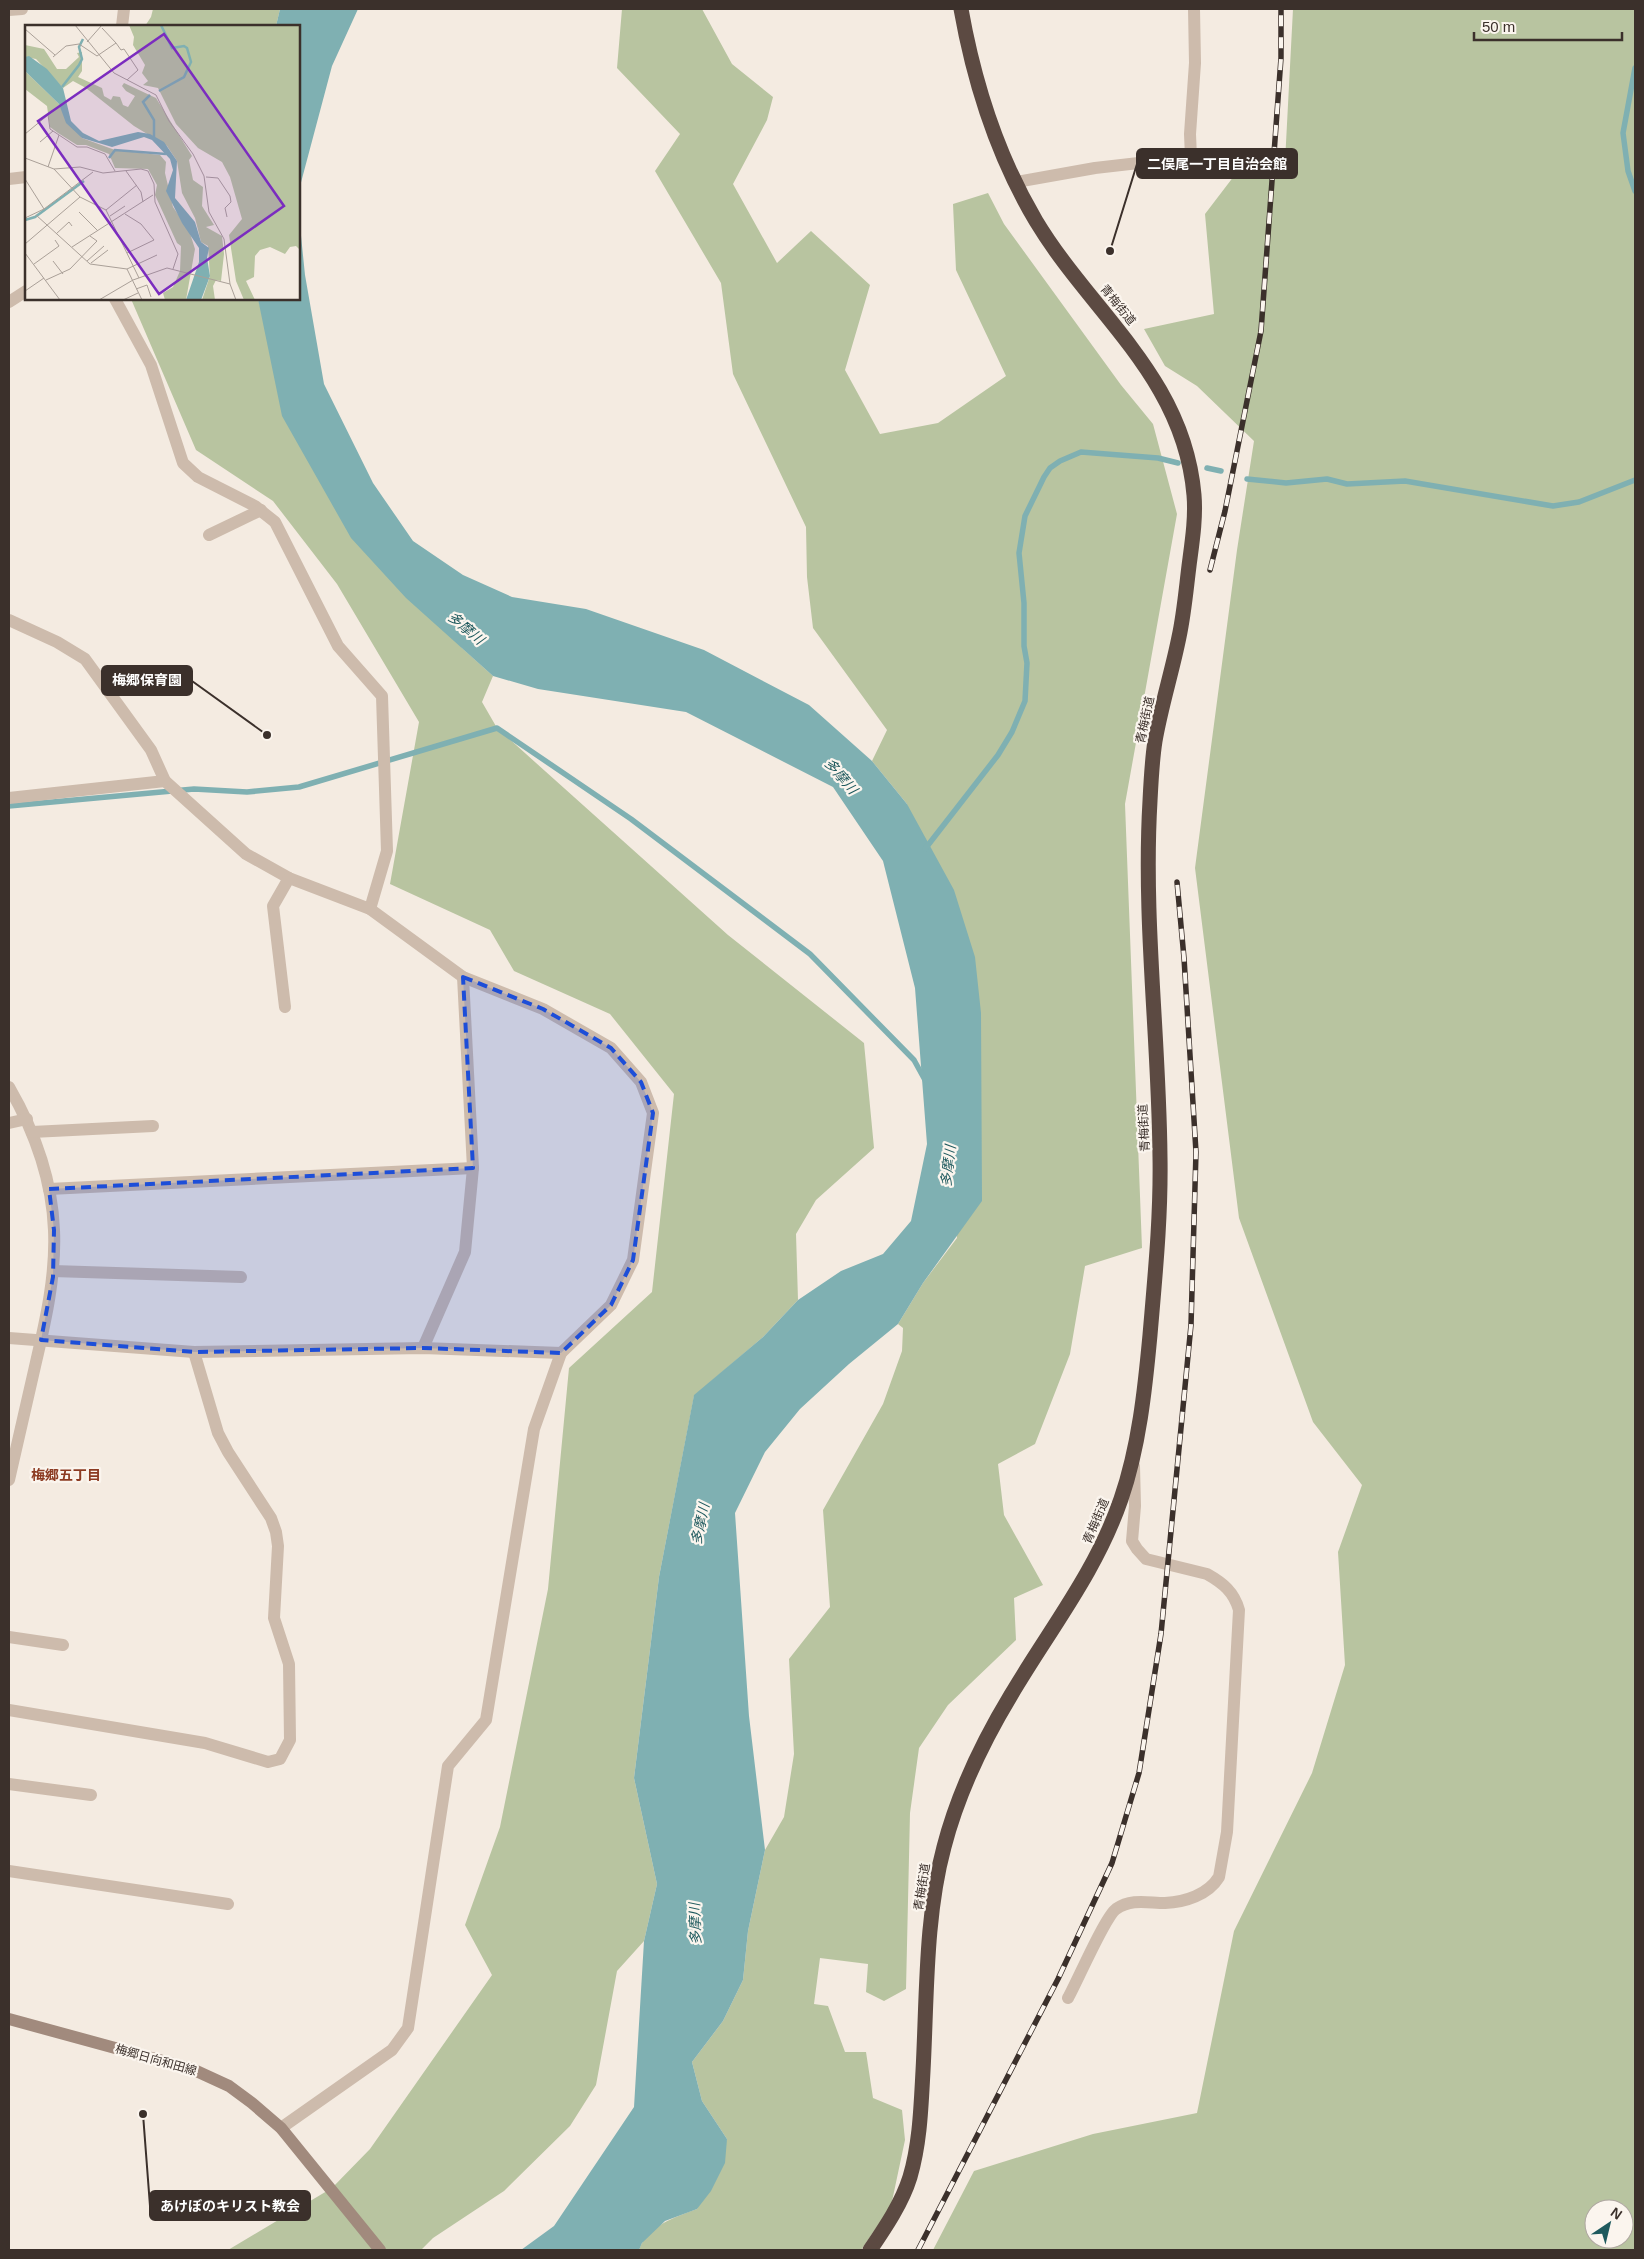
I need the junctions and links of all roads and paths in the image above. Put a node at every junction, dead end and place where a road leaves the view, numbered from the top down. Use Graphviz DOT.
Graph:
graph roads {
  1 [pos="22,9"];
  2 [pos="124,9"];
  3 [pos="962,9"];
  4 [pos="1194,9"];
  5 [pos="9,10"];
  6 [pos="122,25"];
  7 [pos="25,177"];
  8 [pos="9,179"];
  9 [pos="1016,182"];
  10 [pos="25,293"];
  11 [pos="116,300"];
  12 [pos="9,302"];
  13 [pos="262,510"];
  14 [pos="209,535"];
  15 [pos="9,620"];
  16 [pos="166,781"];
  17 [pos="9,798"];
  18 [pos="289,878"];
  19 [pos="370,909"];
  20 [pos="463,977"];
  21 [pos="285,1008"];
  22 [pos="9,1087"];
  23 [pos="27,1119"];
  24 [pos="9,1123"];
  25 [pos="153,1126"];
  26 [pos="32,1132"];
  27 [pos="473,1168"];
  28 [pos="49,1189"];
  29 [pos="53,1270"];
  30 [pos="241,1277"];
  31 [pos="9,1338"];
  32 [pos="41,1340"];
  33 [pos="423,1348"];
  34 [pos="194,1352"];
  35 [pos="561,1353"];
  36 [pos="1133,1452"];
  37 [pos="9,1480"];
  38 [pos="9,1637"];
  39 [pos="64,1645"];
  40 [pos="9,1710"];
  41 [pos="9,1784"];
  42 [pos="91,1795"];
  43 [pos="9,1871"];
  44 [pos="228,1904"];
  45 [pos="1068,1998"];
  46 [pos="9,2018"];
  47 [pos="281,2128"];
  48 [pos="380,2250"];
  49 [pos="870,2250"];
  1 -- 5 [label="street"];
  2 -- 6 [label="street"];
  3 -- 9 [label="highway, 青梅街道"];
  4 -- 9 [label="street"];
  7 -- 8 [label="street"];
  9 -- 36 [label="highway, 青梅街道"];
  10 -- 12 [label="street"];
  11 -- 13 [label="street"];
  13 -- 14 [label="street"];
  13 -- 19 [label="street"];
  15 -- 16 [label="street"];
  16 -- 17 [label="street"];
  16 -- 18 [label="street"];
  18 -- 19 [label="street"];
  18 -- 21 [label="street"];
  19 -- 20 [label="street"];
  20 -- 27 [label="street"];
  20 -- 35 [label="street"];
  22 -- 23 [label="street"];
  23 -- 24 [label="street"];
  23 -- 26 [label="street"];
  25 -- 26 [label="street"];
  26 -- 28 [label="street"];
  27 -- 28 [label="street"];
  27 -- 33 [label="street"];
  28 -- 29 [label="street"];
  29 -- 30 [label="street"];
  29 -- 32 [label="street"];
  31 -- 32 [label="street"];
  32 -- 34 [label="street"];
  32 -- 37 [label="street"];
  33 -- 34 [label="street"];
  33 -- 35 [label="street"];
  34 -- 40 [label="street"];
  35 -- 47 [label="street"];
  36 -- 45 [label="street"];
  36 -- 49 [label="highway, 青梅街道"];
  38 -- 39 [label="street"];
  41 -- 42 [label="street"];
  43 -- 44 [label="street"];
  46 -- 47 [label="main road, 梅郷日向和田線"];
  47 -- 48 [label="main road, 梅郷日向和田線"];
}
